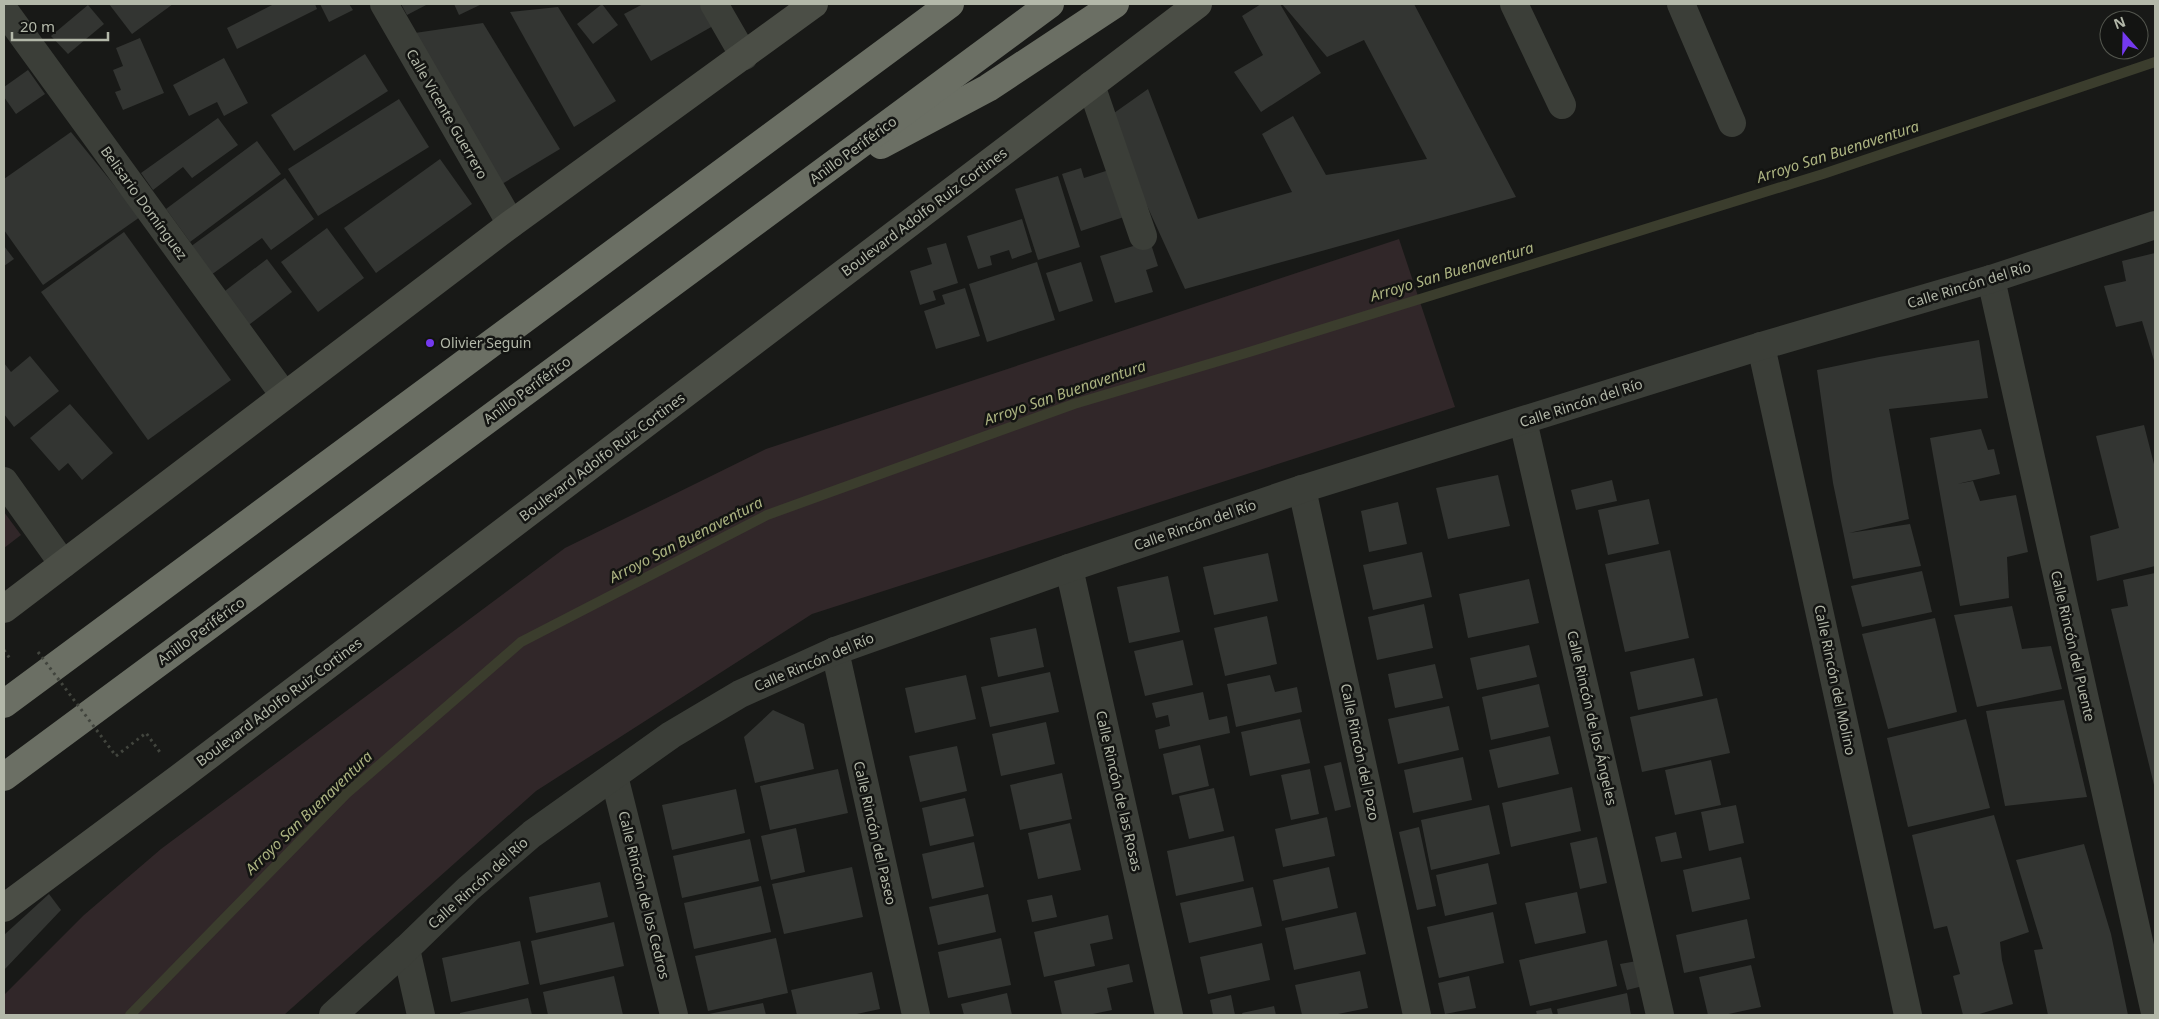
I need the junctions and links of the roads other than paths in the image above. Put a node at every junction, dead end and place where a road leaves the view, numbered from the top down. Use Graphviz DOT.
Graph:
graph roads {
  1 [pos="384,4"];
  2 [pos="714,4"];
  3 [pos="814,4"];
  4 [pos="934,4"];
  5 [pos="950,4"];
  6 [pos="1050,4"];
  7 [pos="1114,4"];
  8 [pos="1198,4"];
  9 [pos="1514,4"];
  10 [pos="1681,4"];
  11 [pos="4,10"];
  12 [pos="907,36"];
  13 [pos="744,56"];
  14 [pos="1091,85"];
  15 [pos="1562,105"];
  16 [pos="1732,123"];
  17 [pos="827,169"];
  18 [pos="511,224"];
  19 [pos="2155,224"];
  20 [pos="1142,236"];
  21 [pos="1991,279"];
  22 [pos="1761,346"];
  23 [pos="284,395"];
  24 [pos="1523,421"];
  25 [pos="4,481"];
  26 [pos="1302,489"];
  27 [pos="63,564"];
  28 [pos="1069,568"];
  29 [pos="4,609"];
  30 [pos="835,651"];
  31 [pos="4,704"];
  32 [pos="614,776"];
  33 [pos="4,777"];
  34 [pos="4,908"];
  35 [pos="406,949"];
  36 [pos="2155,1012"];
  37 [pos="333,1015"];
  38 [pos="421,1015"];
  39 [pos="674,1015"];
  40 [pos="916,1015"];
  41 [pos="1169,1015"];
  42 [pos="1417,1015"];
  43 [pos="1660,1015"];
  44 [pos="1908,1015"];
  1 -- 18 [label="street, Calle Vicente Guerrero"];
  2 -- 13 [label="street"];
  3 -- 13 [label="main road"];
  4 -- 12 [label="highway"];
  5 -- 12 [label="highway"];
  6 -- 17 [label="highway, Anillo Periférico"];
  7 -- 17 [label="highway"];
  8 -- 14 [label="main road, Boulevard Adolfo Ruiz Cortines"];
  9 -- 15 [label="street"];
  10 -- 16 [label="street"];
  11 -- 23 [label="street, Belisario Domínguez"];
  12 -- 31 [label="highway"];
  13 -- 18 [label="main road"];
  14 -- 20 [label="street"];
  14 -- 34 [label="main road, Boulevard Adolfo Ruiz Cortines"];
  17 -- 33 [label="highway, Anillo Periférico"];
  18 -- 23 [label="main road"];
  19 -- 21 [label="street, Calle Rincón del Río"];
  21 -- 22 [label="street, Calle Rincón del Río"];
  21 -- 36 [label="street, Calle Rincón del Puente"];
  22 -- 24 [label="street, Calle Rincón del Río"];
  22 -- 44 [label="street, Calle Rincón del Molino"];
  23 -- 27 [label="main road"];
  24 -- 26 [label="street, Calle Rincón del Río"];
  24 -- 43 [label="street, Calle Rincón de los Ángeles"];
  25 -- 27 [label="street"];
  26 -- 28 [label="street, Calle Rincón del Río"];
  26 -- 42 [label="street, Calle Rincón del Pozo"];
  27 -- 29 [label="main road"];
  28 -- 30 [label="street, Calle Rincón del Río"];
  28 -- 41 [label="street, Calle Rincón de las Rosas"];
  30 -- 32 [label="street, Calle Rincón del Río"];
  30 -- 40 [label="street, Calle Rincón del Paseo"];
  32 -- 35 [label="street, Calle Rincón del Río"];
  32 -- 39 [label="street, Calle Rincón de los Cedros"];
  35 -- 37 [label="street, Calle Rincón del Río"];
  35 -- 38 [label="street"];
}
